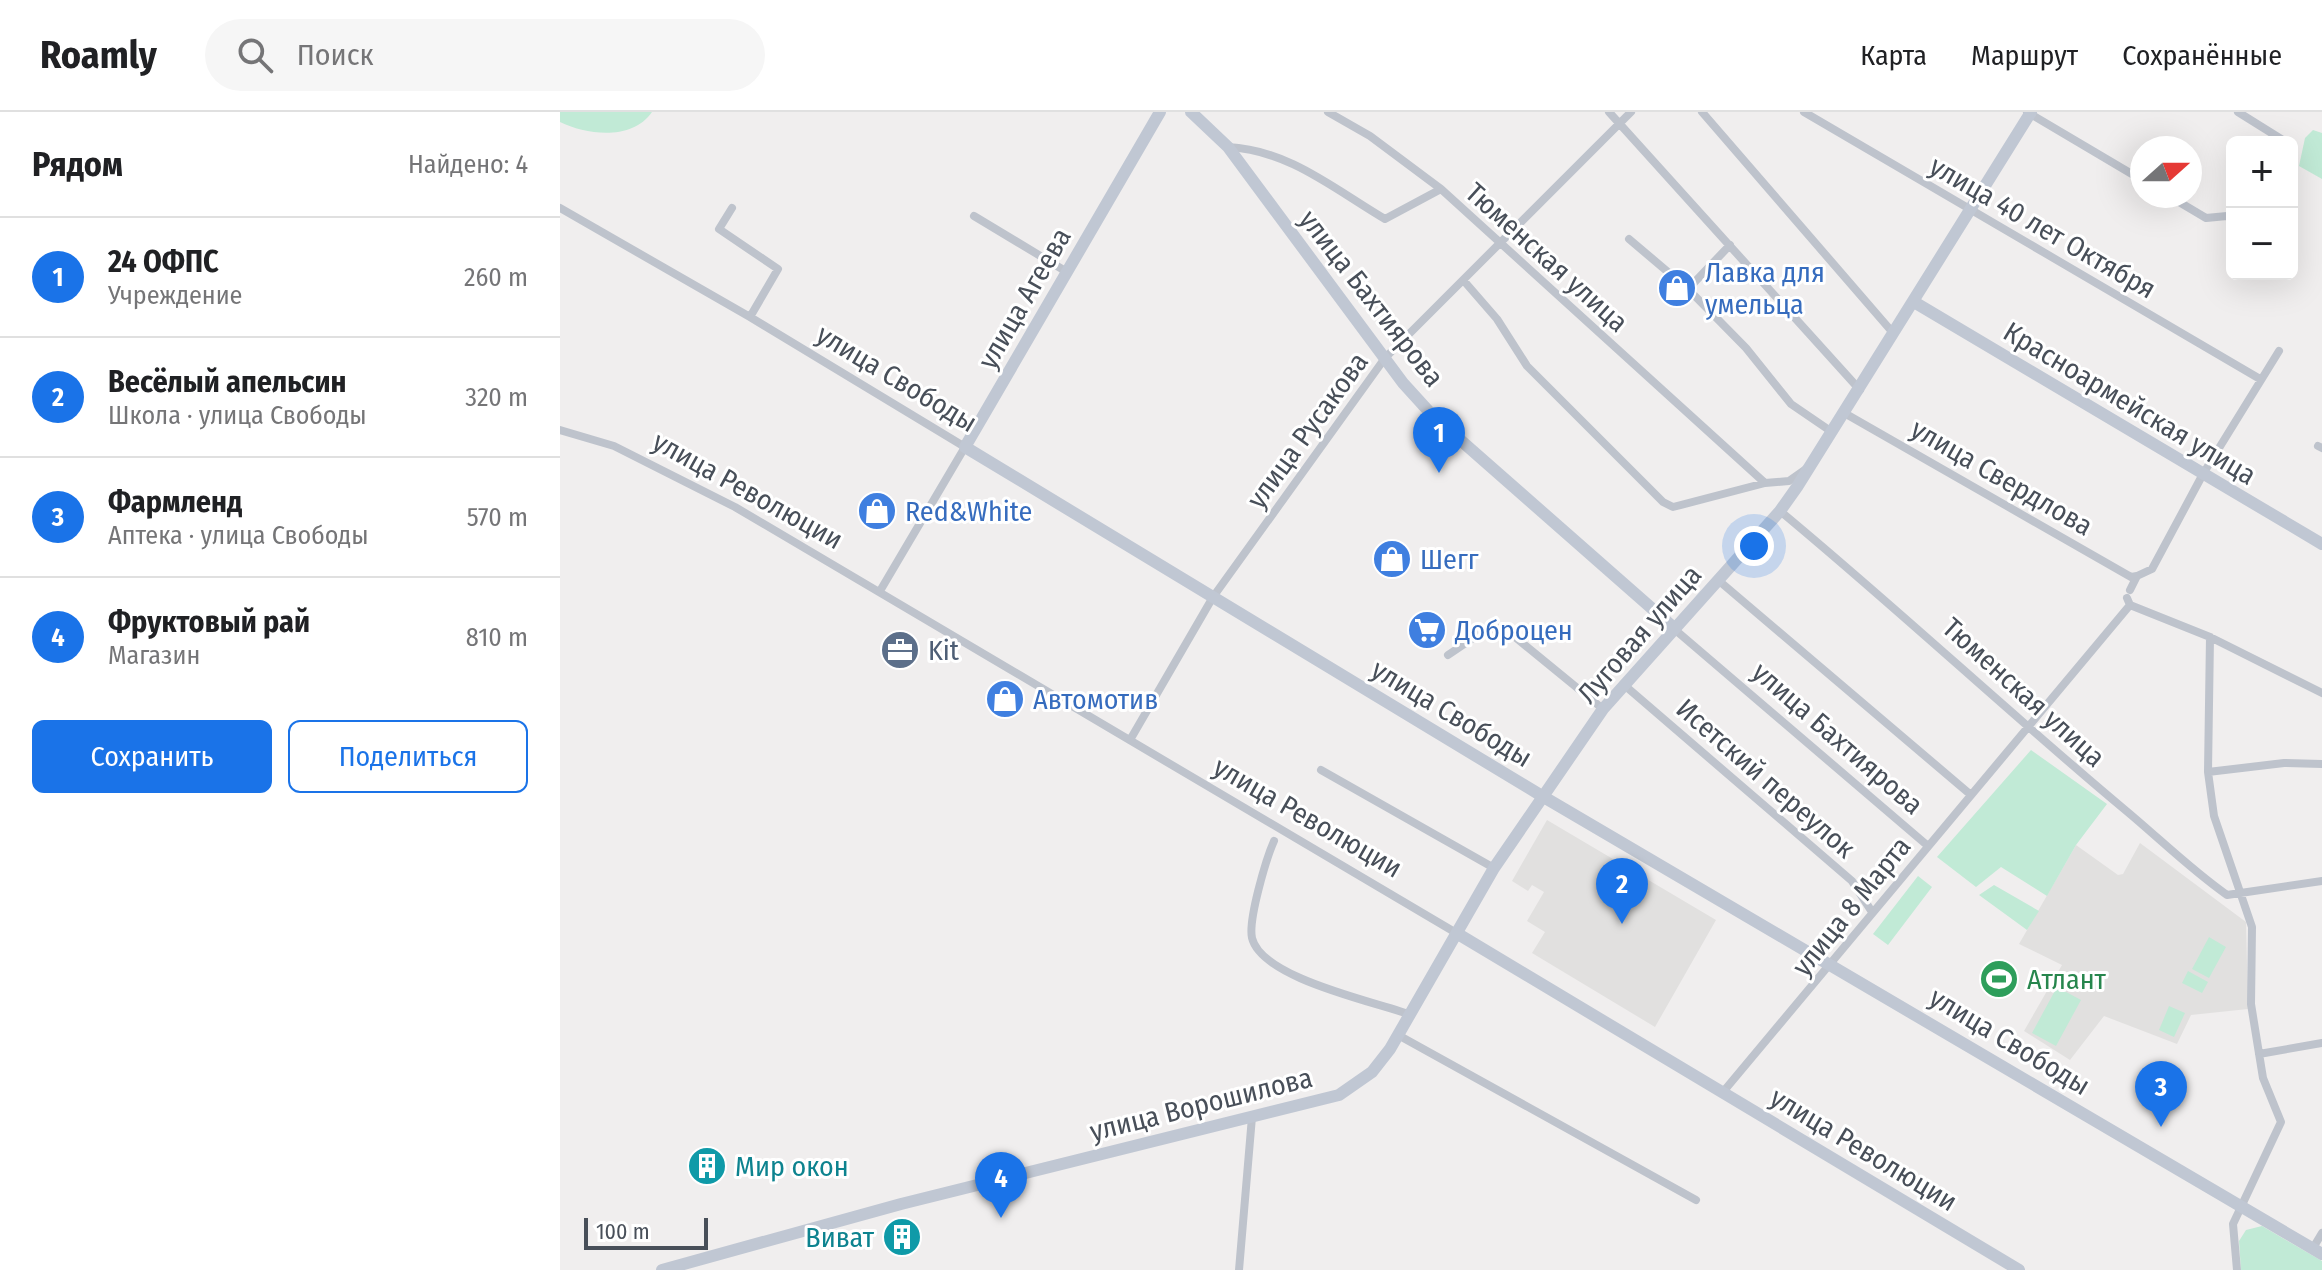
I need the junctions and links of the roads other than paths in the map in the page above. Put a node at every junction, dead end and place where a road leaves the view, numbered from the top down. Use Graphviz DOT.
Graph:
graph roads {
  1 [pos="1160,112"];
  2 [pos="1191,112"];
  3 [pos="1328,112"];
  4 [pos="1609,112"];
  5 [pos="1631,112"];
  6 [pos="1702,112"];
  7 [pos="1804,112"];
  8 [pos="2238,112"];
  9 [pos="2029,113"];
  10 [pos="1620,123"];
  11 [pos="2276,136"];
  12 [pos="1228,147"];
  13 [pos="2130,173"];
  14 [pos="1441,189"];
  15 [pos="560,208"];
  16 [pos="732,208"];
  17 [pos="2189,208"];
  18 [pos="1969,209"];
  19 [pos="974,216"];
  20 [pos="2226,216"];
  21 [pos="1629,239"];
  22 [pos="1501,243"];
  23 [pos="1730,245"];
  24 [pos="1067,272"];
  25 [pos="1464,281"];
  26 [pos="1688,289"];
  27 [pos="1914,302"];
  28 [pos="750,317"];
  29 [pos="1894,334"];
  30 [pos="2279,351"];
  31 [pos="1385,358"];
  32 [pos="2260,379"];
  33 [pos="1860,390"];
  34 [pos="1846,414"];
  35 [pos="560,430"];
  36 [pos="1832,432"];
  37 [pos="965,447"];
  38 [pos="1811,467"];
  39 [pos="2203,474"];
  40 [pos="1765,483"];
  41 [pos="1780,511"];
  42 [pos="2322,544"];
  43 [pos="2137,576"];
  44 [pos="1718,580"];
  45 [pos="880,591"];
  46 [pos="1213,597"];
  47 [pos="2129,598"];
  48 [pos="1673,627"];
  49 [pos="2210,637"];
  50 [pos="1448,655"];
  51 [pos="1623,684"];
  52 [pos="2322,693"];
  53 [pos="1603,709"];
  54 [pos="2025,727"];
  55 [pos="1130,740"];
  56 [pos="2322,764"];
  57 [pos="1321,770"];
  58 [pos="2208,772"];
  59 [pos="1971,795"];
  60 [pos="1542,796"];
  61 [pos="1274,841"];
  62 [pos="1928,846"];
  63 [pos="1494,868"];
  64 [pos="2322,881"];
  65 [pos="2243,895"];
  66 [pos="1872,912"];
  67 [pos="1458,934"];
  68 [pos="1833,965"];
  69 [pos="1411,1015"];
  70 [pos="1398,1035"];
  71 [pos="2322,1043"];
  72 [pos="2259,1054"];
  73 [pos="1723,1092"];
  74 [pos="1252,1117"];
  75 [pos="1696,1200"];
  76 [pos="2240,1206"];
  77 [pos="2322,1233"];
  78 [pos="2318,1251"];
  79 [pos="662,1270"];
  80 [pos="1239,1270"];
  81 [pos="2019,1270"];
  82 [pos="2237,1270"];
  1 -- 24 [label="main road, улица Агеева"];
  2 -- 12 [label="main road, улица Бахтиярова"];
  3 -- 14 [label="street, Тюменская улица"];
  4 -- 10 [label="street"];
  5 -- 10 [label="street, улица Русакова"];
  6 -- 29 [label="street"];
  7 -- 18 [label="street, улица 40 лет Октября"];
  8 -- 11 [label="street"];
  9 -- 13 [label="street"];
  9 -- 18 [label="main road, Луговая улица"];
  10 -- 22 [label="street, улица Русакова"];
  10 -- 23 [label="street"];
  12 -- 14 [label="street, Тюменская улица"];
  12 -- 31 [label="main road, улица Бахтиярова"];
  14 -- 22 [label="street, Тюменская улица"];
  15 -- 28 [label="street, улица Свободы"];
  16 -- 28 [label="street"];
  17 -- 20 [label="street"];
  18 -- 27 [label="main road, Луговая улица"];
  18 -- 32 [label="street, улица 40 лет Октября"];
  19 -- 24 [label="street"];
  21 -- 26 [label="street"];
  22 -- 25 [label="street, улица Русакова"];
  22 -- 40 [label="street, Тюменская улица"];
  23 -- 26 [label="street"];
  23 -- 33 [label="street"];
  24 -- 37 [label="main road, улица Агеева"];
  25 -- 31 [label="street, улица Русакова"];
  25 -- 40 [label="street"];
  26 -- 36 [label="street"];
  27 -- 29 [label="main road, Луговая улица"];
  27 -- 39 [label="main road, Красноармейская улица"];
  28 -- 37 [label="street, улица Свободы"];
  29 -- 33 [label="main road, Луговая улица"];
  30 -- 32 [label="street, улица 8 Марта"];
  31 -- 46 [label="street, улица Русакова"];
  31 -- 48 [label="main road, улица Бахтиярова"];
  32 -- 39 [label="street, улица 8 Марта"];
  33 -- 34 [label="main road, Луговая улица"];
  34 -- 36 [label="main road, Луговая улица"];
  34 -- 43 [label="street, улица Свердлова"];
  35 -- 45 [label="street, улица Революции"];
  36 -- 38 [label="main road, Луговая улица"];
  37 -- 45 [label="street, улица Агеева"];
  37 -- 46 [label="main road, улица Свободы"];
  38 -- 40 [label="street"];
  38 -- 41 [label="main road, Луговая улица"];
  39 -- 42 [label="main road, Красноармейская улица"];
  39 -- 43 [label="street, улица 8 Марта"];
  41 -- 44 [label="main road, Луговая улица"];
  41 -- 54 [label="street, Тюменская улица"];
  43 -- 47 [label="street, улица 8 Марта"];
  44 -- 48 [label="main road, Луговая улица"];
  44 -- 59 [label="street"];
  45 -- 55 [label="street, улица Революции"];
  46 -- 55 [label="street, улица Русакова"];
  46 -- 60 [label="main road, улица Свободы"];
  47 -- 49 [label="street"];
  47 -- 54 [label="street, улица 8 Марта"];
  48 -- 51 [label="main road, Луговая улица"];
  48 -- 62 [label="street, улица Бахтиярова"];
  49 -- 52 [label="street"];
  49 -- 58 [label="street"];
  50 -- 53 [label="street"];
  51 -- 53 [label="main road, Луговая улица"];
  51 -- 66 [label="street, Исетский переулок"];
  53 -- 60 [label="main road, Луговая улица"];
  54 -- 59 [label="street, улица 8 Марта"];
  54 -- 65 [label="street, Тюменская улица"];
  55 -- 67 [label="street, улица Революции"];
  56 -- 58 [label="street"];
  57 -- 63 [label="street"];
  58 -- 65 [label="street"];
  59 -- 62 [label="street, улица 8 Марта"];
  60 -- 63 [label="main road, Луговая улица"];
  60 -- 68 [label="main road, улица Свободы"];
  61 -- 69 [label="street"];
  62 -- 66 [label="street, улица 8 Марта"];
  63 -- 67 [label="main road, Луговая улица"];
  64 -- 65 [label="street"];
  65 -- 72 [label="street"];
  66 -- 68 [label="street, улица 8 Марта"];
  67 -- 69 [label="main road, Луговая улица"];
  67 -- 73 [label="main road, улица Революции"];
  68 -- 73 [label="street, улица 8 Марта"];
  68 -- 76 [label="main road, улица Свободы"];
  69 -- 70 [label="main road, Луговая улица"];
  70 -- 74 [label="main road, улица Ворошилова"];
  70 -- 75 [label="street"];
  71 -- 72 [label="street"];
  72 -- 76 [label="street"];
  73 -- 81 [label="main road, улица Революции"];
  74 -- 79 [label="main road, улица Ворошилова"];
  74 -- 80 [label="street"];
  76 -- 78 [label="main road, улица Свободы"];
  76 -- 82 [label="street"];
  77 -- 78 [label="street"];
}
